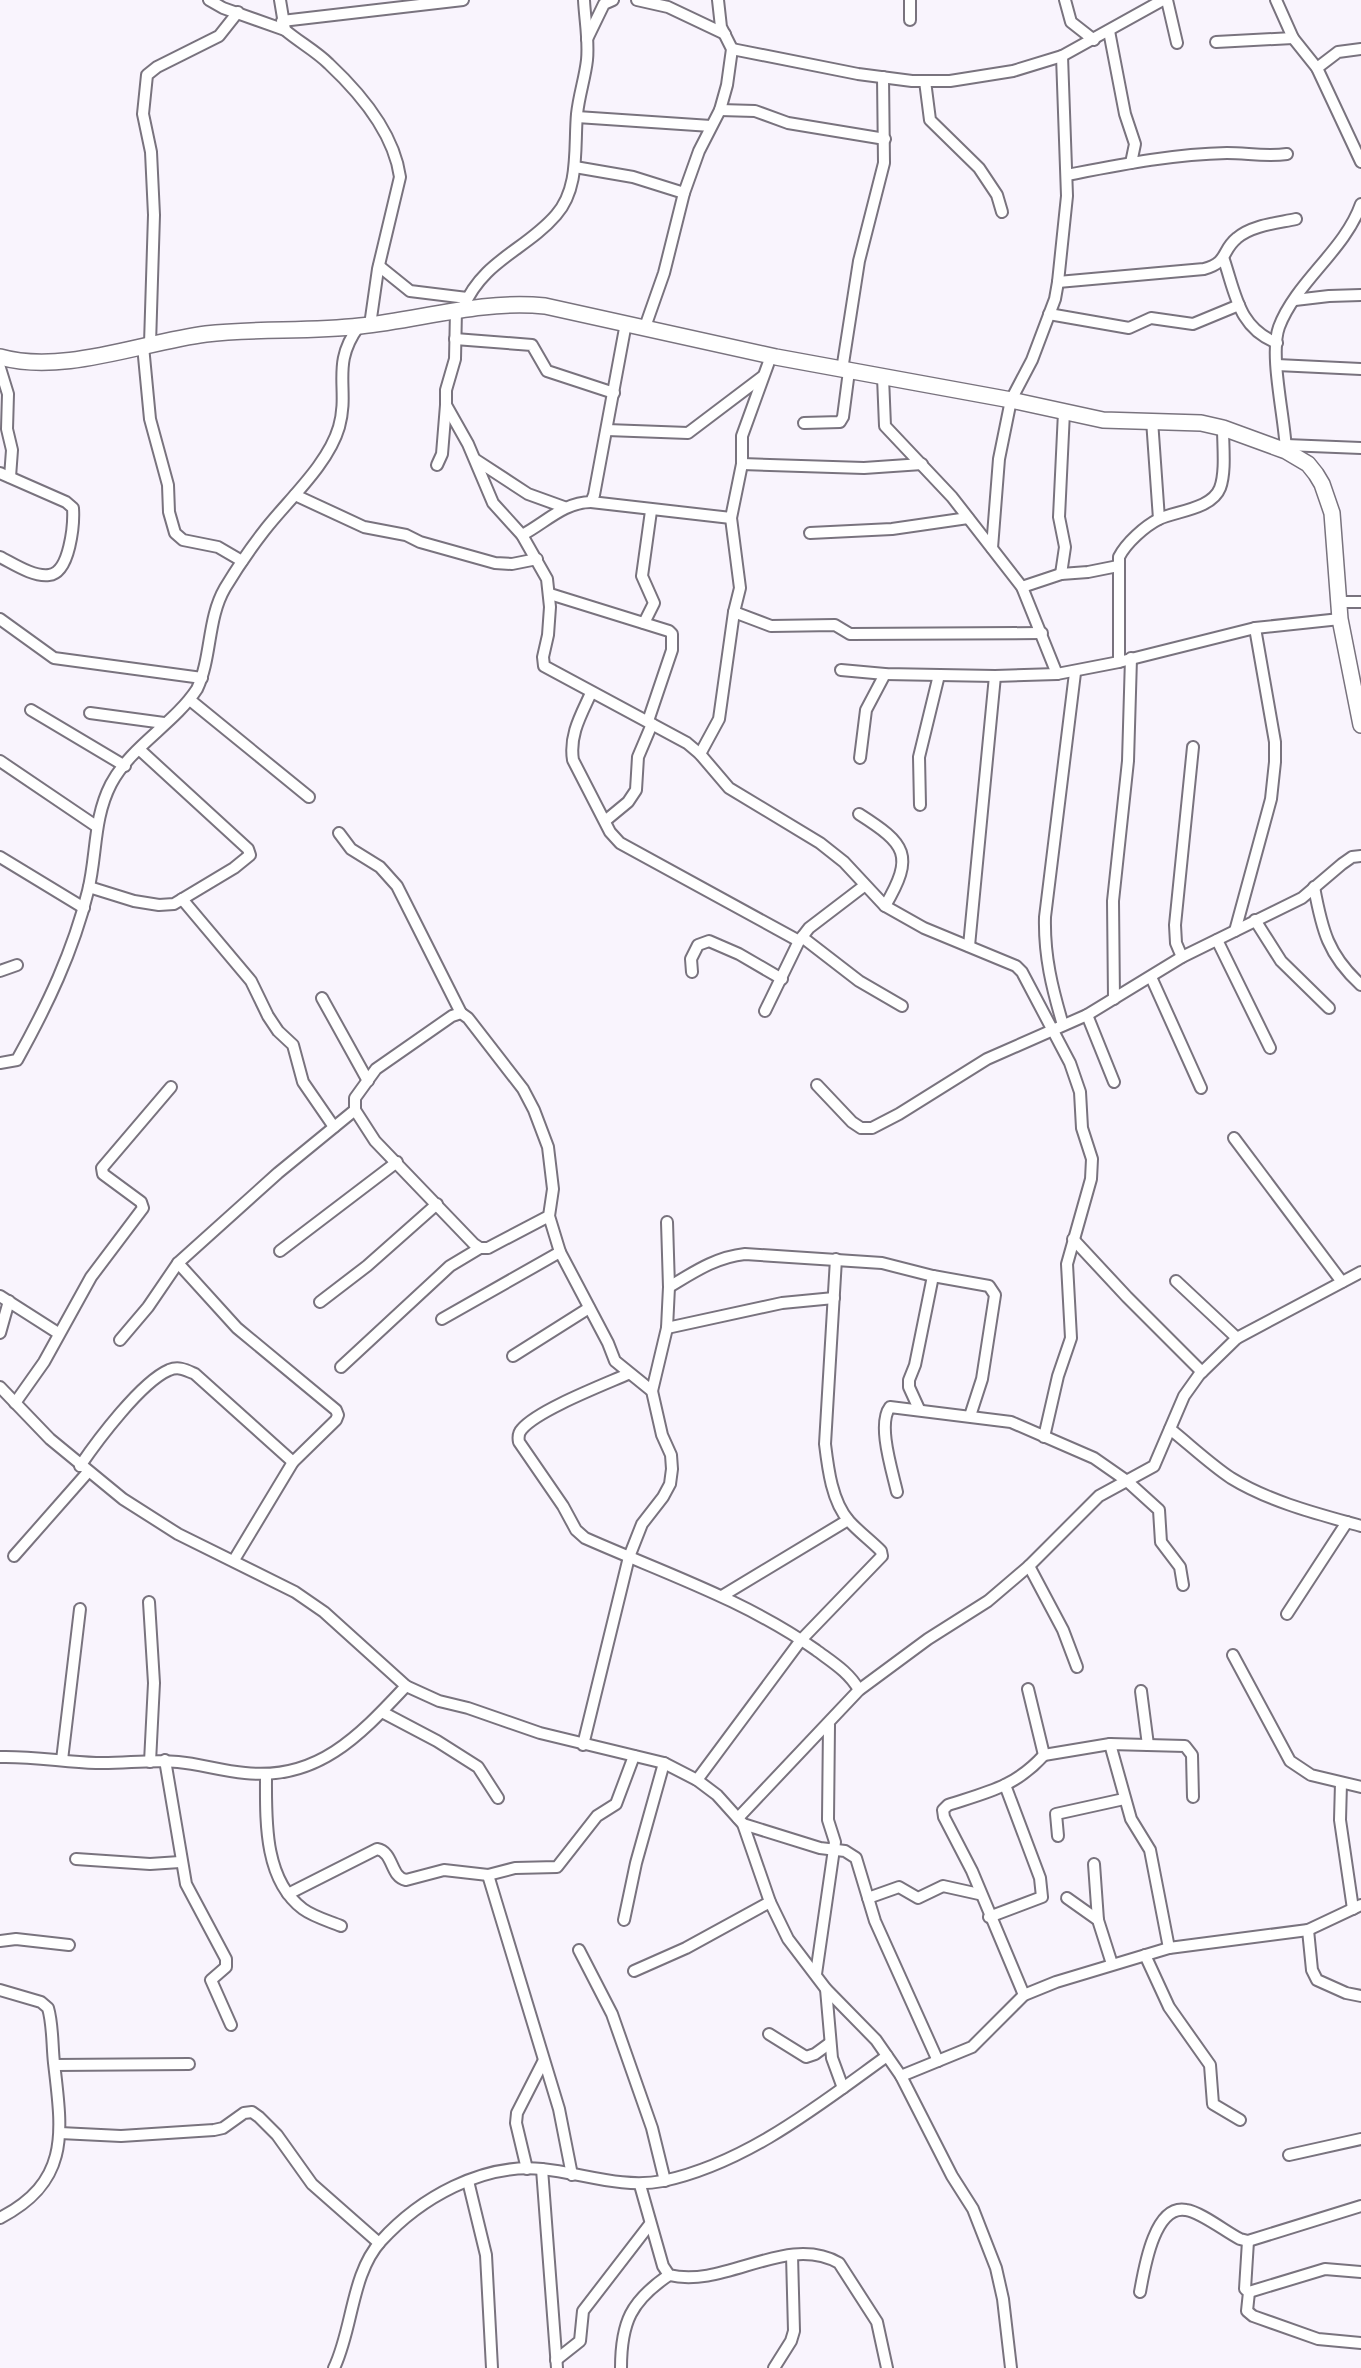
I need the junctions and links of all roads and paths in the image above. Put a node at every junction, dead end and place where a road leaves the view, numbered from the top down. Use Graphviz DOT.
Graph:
graph roads {
  1 [pos="209,0"];
  2 [pos="280,0"];
  3 [pos="463,0"];
  4 [pos="584,0"];
  5 [pos="613,0"];
  6 [pos="637,0"];
  7 [pos="718,0"];
  8 [pos="910,0"];
  9 [pos="1065,0"];
  10 [pos="1165,0"];
  11 [pos="1276,0"];
  12 [pos="238,12"];
  13 [pos="910,20"];
  14 [pos="283,25"];
  15 [pos="1109,31"];
  16 [pos="725,34"];
  17 [pos="1293,38"];
  18 [pos="587,39"];
  19 [pos="1094,40"];
  20 [pos="1216,42"];
  21 [pos="1177,43"];
  22 [pos="732,49"];
  23 [pos="1361,49"];
  24 [pos="1062,56"];
  25 [pos="1317,68"];
  26 [pos="883,77"];
  27 [pos="925,81"];
  28 [pos="720,110"];
  29 [pos="577,117"];
  30 [pos="711,126"];
  31 [pos="885,139"];
  32 [pos="1357,141"];
  33 [pos="1287,154"];
  34 [pos="1361,162"];
  35 [pos="1131,163"];
  36 [pos="575,167"];
  37 [pos="1067,175"];
  38 [pos="684,194"];
  39 [pos="1361,204"];
  40 [pos="1002,212"];
  41 [pos="1296,219"];
  42 [pos="1224,260"];
  43 [pos="379,266"];
  44 [pos="1058,282"];
  45 [pos="1361,295"];
  46 [pos="1295,300"];
  47 [pos="1239,304"];
  48 [pos="462,305"];
  49 [pos="1049,314"];
  50 [pos="626,323"];
  51 [pos="364,326"];
  52 [pos="645,327"];
  53 [pos="455,339"];
  54 [pos="1277,343"];
  55 [pos="147,345"];
  56 [pos="771,356"];
  57 [pos="2,362"];
  58 [pos="1277,365"];
  59 [pos="1361,369"];
  60 [pos="845,370"];
  61 [pos="762,377"];
  62 [pos="883,377"];
  63 [pos="614,393"];
  64 [pos="1011,400"];
  65 [pos="446,405"];
  66 [pos="1064,412"];
  67 [pos="1152,420"];
  68 [pos="804,423"];
  69 [pos="1223,428"];
  70 [pos="607,430"];
  71 [pos="1286,448"];
  72 [pos="1361,448"];
  73 [pos="475,460"];
  74 [pos="742,464"];
  75 [pos="921,464"];
  76 [pos="437,465"];
  77 [pos="5,475"];
  78 [pos="295,495"];
  79 [pos="591,502"];
  80 [pos="564,507"];
  81 [pos="651,511"];
  82 [pos="731,518"];
  83 [pos="968,518"];
  84 [pos="1159,519"];
  85 [pos="810,533"];
  86 [pos="522,535"];
  87 [pos="992,548"];
  88 [pos="0,557"];
  89 [pos="537,559"];
  90 [pos="242,561"];
  91 [pos="1118,566"];
  92 [pos="1061,574"];
  93 [pos="1022,587"];
  94 [pos="550,594"];
  95 [pos="1338,602"];
  96 [pos="1361,603"];
  97 [pos="734,612"];
  98 [pos="0,619"];
  99 [pos="1340,619"];
  100 [pos="644,623"];
  101 [pos="1255,628"];
  102 [pos="1042,633"];
  103 [pos="1131,658"];
  104 [pos="1119,662"];
  105 [pos="841,670"];
  106 [pos="1075,672"];
  107 [pos="885,674"];
  108 [pos="1057,674"];
  109 [pos="939,675"];
  110 [pos="995,676"];
  111 [pos="202,678"];
  112 [pos="591,693"];
  113 [pos="190,700"];
  114 [pos="30,710"];
  115 [pos="90,713"];
  116 [pos="650,722"];
  117 [pos="164,723"];
  118 [pos="1361,725"];
  119 [pos="1192,747"];
  120 [pos="140,750"];
  121 [pos="700,754"];
  122 [pos="860,758"];
  123 [pos="0,761"];
  124 [pos="125,766"];
  125 [pos="309,797"];
  126 [pos="920,805"];
  127 [pos="859,814"];
  128 [pos="605,821"];
  129 [pos="96,826"];
  130 [pos="339,833"];
  131 [pos="1361,856"];
  132 [pos="0,858"];
  133 [pos="864,886"];
  134 [pos="89,887"];
  135 [pos="1314,887"];
  136 [pos="182,899"];
  137 [pos="885,906"];
  138 [pos="84,908"];
  139 [pos="1255,920"];
  140 [pos="1235,931"];
  141 [pos="800,939"];
  142 [pos="1217,940"];
  143 [pos="969,946"];
  144 [pos="1182,957"];
  145 [pos="17,965"];
  146 [pos="0,971"];
  147 [pos="692,972"];
  148 [pos="1151,977"];
  149 [pos="782,979"];
  150 [pos="1361,985"];
  151 [pos="322,998"];
  152 [pos="1114,999"];
  153 [pos="902,1006"];
  154 [pos="1329,1008"];
  155 [pos="765,1011"];
  156 [pos="461,1013"];
  157 [pos="1088,1015"];
  158 [pos="1063,1025"];
  159 [pos="1051,1029"];
  160 [pos="1270,1048"];
  161 [pos="0,1063"];
  162 [pos="368,1081"];
  163 [pos="1114,1082"];
  164 [pos="817,1085"];
  165 [pos="171,1087"];
  166 [pos="1201,1088"];
  167 [pos="355,1110"];
  168 [pos="334,1127"];
  169 [pos="1234,1138"];
  170 [pos="397,1162"];
  171 [pos="437,1204"];
  172 [pos="549,1216"];
  173 [pos="666,1222"];
  174 [pos="1073,1239"];
  175 [pos="480,1248"];
  176 [pos="280,1251"];
  177 [pos="560,1252"];
  178 [pos="836,1259"];
  179 [pos="178,1263"];
  180 [pos="1361,1272"];
  181 [pos="933,1276"];
  182 [pos="1176,1281"];
  183 [pos="1342,1282"];
  184 [pos="669,1287"];
  185 [pos="834,1298"];
  186 [pos="5,1299"];
  187 [pos="320,1302"];
  188 [pos="589,1308"];
  189 [pos="442,1320"];
  190 [pos="667,1328"];
  191 [pos="0,1333"];
  192 [pos="58,1333"];
  193 [pos="1237,1338"];
  194 [pos="120,1340"];
  195 [pos="513,1356"];
  196 [pos="341,1367"];
  197 [pos="1203,1372"];
  198 [pos="628,1374"];
  199 [pos="0,1387"];
  200 [pos="652,1391"];
  201 [pos="15,1403"];
  202 [pos="919,1409"];
  203 [pos="970,1416"];
  204 [pos="1170,1429"];
  205 [pos="1044,1437"];
  206 [pos="293,1462"];
  207 [pos="84,1469"];
  208 [pos="1126,1481"];
  209 [pos="897,1492"];
  210 [pos="848,1520"];
  211 [pos="1347,1522"];
  212 [pos="1361,1526"];
  213 [pos="14,1556"];
  214 [pos="629,1557"];
  215 [pos="234,1560"];
  216 [pos="1029,1566"];
  217 [pos="1183,1585"];
  218 [pos="722,1596"];
  219 [pos="149,1602"];
  220 [pos="80,1609"];
  221 [pos="1287,1614"];
  222 [pos="801,1640"];
  223 [pos="1233,1655"];
  224 [pos="1077,1667"];
  225 [pos="406,1686"];
  226 [pos="1028,1689"];
  227 [pos="859,1690"];
  228 [pos="1141,1691"];
  229 [pos="382,1712"];
  230 [pos="829,1725"];
  231 [pos="1110,1744"];
  232 [pos="1148,1744"];
  233 [pos="583,1745"];
  234 [pos="1044,1755"];
  235 [pos="634,1756"];
  236 [pos="0,1757"];
  237 [pos="62,1760"];
  238 [pos="165,1760"];
  239 [pos="150,1762"];
  240 [pos="664,1763"];
  241 [pos="266,1774"];
  242 [pos="697,1780"];
  243 [pos="1341,1783"];
  244 [pos="1005,1785"];
  245 [pos="1361,1787"];
  246 [pos="1193,1797"];
  247 [pos="498,1798"];
  248 [pos="1124,1799"];
  249 [pos="741,1821"];
  250 [pos="1058,1836"];
  251 [pos="834,1849"];
  252 [pos="76,1859"];
  253 [pos="180,1862"];
  254 [pos="1094,1864"];
  255 [pos="488,1875"];
  256 [pos="288,1894"];
  257 [pos="979,1894"];
  258 [pos="868,1898"];
  259 [pos="1067,1898"];
  260 [pos="770,1902"];
  261 [pos="1357,1907"];
  262 [pos="989,1917"];
  263 [pos="624,1920"];
  264 [pos="1098,1920"];
  265 [pos="341,1926"];
  266 [pos="1308,1930"];
  267 [pos="0,1941"];
  268 [pos="69,1945"];
  269 [pos="1169,1948"];
  270 [pos="579,1950"];
  271 [pos="1145,1955"];
  272 [pos="1112,1964"];
  273 [pos="634,1971"];
  274 [pos="816,1974"];
  275 [pos="826,1989"];
  276 [pos="0,1990"];
  277 [pos="1024,1995"];
  278 [pos="1361,1996"];
  279 [pos="231,2025"];
  280 [pos="769,2034"];
  281 [pos="830,2043"];
  282 [pos="887,2056"];
  283 [pos="939,2061"];
  284 [pos="543,2062"];
  285 [pos="189,2064"];
  286 [pos="55,2065"];
  287 [pos="901,2076"];
  288 [pos="843,2088"];
  289 [pos="1240,2120"];
  290 [pos="60,2133"];
  291 [pos="1361,2139"];
  292 [pos="1289,2155"];
  293 [pos="527,2169"];
  294 [pos="542,2169"];
  295 [pos="572,2175"];
  296 [pos="468,2181"];
  297 [pos="665,2181"];
  298 [pos="640,2185"];
  299 [pos="1361,2206"];
  300 [pos="0,2218"];
  301 [pos="650,2224"];
  302 [pos="1248,2241"];
  303 [pos="380,2243"];
  304 [pos="792,2255"];
  305 [pos="1361,2271"];
  306 [pos="669,2275"];
  307 [pos="1140,2292"];
  308 [pos="1249,2292"];
  309 [pos="1361,2343"];
  310 [pos="556,2364"];
  311 [pos="334,2368"];
  312 [pos="492,2368"];
  313 [pos="621,2368"];
  314 [pos="774,2368"];
  315 [pos="887,2368"];
  316 [pos="1011,2368"];
  1 -- 12 [label="street"];
  2 -- 14 [label="street"];
  3 -- 14 [label="street"];
  4 -- 18 [label="street"];
  5 -- 18 [label="street"];
  6 -- 16 [label="street"];
  7 -- 16 [label="street"];
  8 -- 13 [label="street"];
  9 -- 19 [label="street"];
  10 -- 15 [label="street"];
  10 -- 21 [label="street"];
  11 -- 17 [label="street"];
  12 -- 14 [label="street"];
  12 -- 55 [label="street"];
  14 -- 43 [label="street"];
  15 -- 19 [label="street"];
  15 -- 35 [label="street"];
  16 -- 22 [label="street"];
  17 -- 20 [label="street"];
  17 -- 25 [label="street"];
  18 -- 29 [label="street"];
  19 -- 24 [label="street"];
  22 -- 26 [label="street"];
  22 -- 28 [label="street"];
  23 -- 25 [label="street"];
  24 -- 27 [label="street"];
  24 -- 37 [label="street"];
  25 -- 32 [label="street"];
  26 -- 27 [label="street"];
  26 -- 31 [label="street"];
  27 -- 40 [label="street"];
  28 -- 30 [label="street"];
  28 -- 31 [label="street"];
  29 -- 30 [label="street"];
  29 -- 36 [label="street"];
  30 -- 38 [label="street"];
  31 -- 60 [label="street"];
  32 -- 34 [label="street"];
  33 -- 35 [label="street"];
  35 -- 37 [label="street"];
  36 -- 38 [label="street"];
  36 -- 48 [label="street"];
  37 -- 44 [label="street"];
  38 -- 52 [label="street"];
  39 -- 46 [label="street"];
  41 -- 42 [label="street"];
  42 -- 44 [label="street"];
  42 -- 47 [label="street"];
  43 -- 48 [label="street"];
  43 -- 51 [label="street"];
  44 -- 49 [label="street"];
  45 -- 46 [label="street"];
  46 -- 54 [label="street"];
  47 -- 49 [label="street"];
  47 -- 54 [label="street"];
  48 -- 50 [label="street"];
  48 -- 51 [label="street"];
  48 -- 53 [label="street"];
  49 -- 64 [label="street"];
  50 -- 52 [label="street"];
  50 -- 63 [label="street"];
  51 -- 55 [label="street"];
  51 -- 78 [label="street"];
  52 -- 56 [label="street"];
  53 -- 63 [label="street"];
  53 -- 65 [label="street"];
  54 -- 58 [label="street"];
  55 -- 57 [label="street"];
  55 -- 90 [label="street"];
  56 -- 60 [label="street"];
  56 -- 61 [label="street"];
  57 -- 77 [label="street"];
  58 -- 59 [label="street"];
  58 -- 71 [label="street"];
  60 -- 62 [label="street"];
  60 -- 68 [label="street"];
  61 -- 70 [label="street"];
  61 -- 74 [label="street"];
  62 -- 64 [label="street"];
  62 -- 75 [label="street"];
  63 -- 70 [label="street"];
  64 -- 66 [label="street"];
  64 -- 87 [label="street"];
  65 -- 73 [label="street"];
  65 -- 76 [label="street"];
  66 -- 67 [label="street"];
  66 -- 92 [label="street"];
  67 -- 69 [label="street"];
  67 -- 84 [label="street"];
  69 -- 71 [label="street"];
  69 -- 84 [label="street"];
  70 -- 79 [label="street"];
  71 -- 72 [label="street"];
  71 -- 95 [label="street"];
  73 -- 80 [label="street"];
  73 -- 86 [label="street"];
  74 -- 75 [label="street"];
  74 -- 82 [label="street"];
  75 -- 83 [label="street"];
  77 -- 88 [label="street"];
  78 -- 89 [label="street"];
  78 -- 90 [label="street"];
  79 -- 80 [label="street"];
  79 -- 81 [label="street"];
  80 -- 86 [label="street"];
  81 -- 82 [label="street"];
  81 -- 100 [label="street"];
  82 -- 97 [label="street"];
  83 -- 85 [label="street"];
  83 -- 87 [label="street"];
  84 -- 91 [label="street"];
  86 -- 89 [label="street"];
  87 -- 93 [label="street"];
  89 -- 94 [label="street"];
  90 -- 111 [label="street"];
  91 -- 92 [label="street"];
  91 -- 104 [label="street"];
  92 -- 93 [label="street"];
  93 -- 102 [label="street"];
  94 -- 100 [label="street"];
  94 -- 112 [label="street"];
  95 -- 96 [label="street"];
  95 -- 99 [label="street"];
  97 -- 102 [label="street"];
  97 -- 121 [label="street"];
  98 -- 111 [label="street"];
  99 -- 101 [label="street"];
  99 -- 118 [label="street"];
  100 -- 116 [label="street"];
  101 -- 103 [label="street"];
  101 -- 140 [label="street"];
  102 -- 108 [label="street"];
  103 -- 104 [label="street"];
  103 -- 152 [label="street"];
  104 -- 106 [label="street"];
  105 -- 107 [label="street"];
  106 -- 108 [label="street"];
  106 -- 158 [label="street"];
  107 -- 109 [label="street"];
  107 -- 122 [label="street"];
  108 -- 110 [label="street"];
  109 -- 110 [label="street"];
  109 -- 126 [label="street"];
  110 -- 143 [label="street"];
  111 -- 113 [label="street"];
  112 -- 116 [label="street"];
  112 -- 128 [label="street"];
  113 -- 117 [label="street"];
  113 -- 125 [label="street"];
  114 -- 124 [label="street"];
  115 -- 117 [label="street"];
  116 -- 121 [label="street"];
  116 -- 128 [label="street"];
  117 -- 120 [label="street"];
  119 -- 144 [label="street"];
  120 -- 124 [label="street"];
  120 -- 136 [label="street"];
  121 -- 133 [label="street"];
  123 -- 129 [label="street"];
  124 -- 129 [label="street"];
  127 -- 137 [label="street"];
  128 -- 141 [label="street"];
  129 -- 134 [label="street"];
  130 -- 156 [label="street"];
  131 -- 135 [label="street"];
  132 -- 138 [label="street"];
  133 -- 137 [label="street"];
  133 -- 141 [label="street"];
  134 -- 136 [label="street"];
  134 -- 138 [label="street"];
  135 -- 139 [label="street"];
  135 -- 150 [label="street"];
  136 -- 168 [label="street"];
  137 -- 143 [label="street"];
  138 -- 161 [label="street"];
  139 -- 140 [label="street"];
  139 -- 154 [label="street"];
  140 -- 142 [label="street"];
  141 -- 149 [label="street"];
  141 -- 153 [label="street"];
  142 -- 144 [label="street"];
  142 -- 160 [label="street"];
  143 -- 159 [label="street"];
  144 -- 148 [label="street"];
  145 -- 146 [label="street"];
  147 -- 149 [label="street"];
  148 -- 152 [label="street"];
  148 -- 166 [label="street"];
  149 -- 155 [label="street"];
  151 -- 162 [label="street"];
  152 -- 157 [label="street"];
  156 -- 162 [label="street"];
  156 -- 172 [label="street"];
  157 -- 158 [label="street"];
  157 -- 163 [label="street"];
  158 -- 159 [label="street"];
  159 -- 164 [label="street"];
  159 -- 174 [label="street"];
  162 -- 167 [label="street"];
  165 -- 192 [label="street"];
  167 -- 168 [label="street"];
  167 -- 170 [label="street"];
  168 -- 179 [label="street"];
  169 -- 183 [label="street"];
  170 -- 171 [label="street"];
  170 -- 176 [label="street"];
  171 -- 175 [label="street"];
  171 -- 187 [label="street"];
  172 -- 175 [label="street"];
  172 -- 177 [label="street"];
  173 -- 184 [label="street"];
  174 -- 197 [label="street"];
  174 -- 205 [label="street"];
  175 -- 196 [label="street"];
  177 -- 188 [label="street"];
  177 -- 189 [label="street"];
  178 -- 181 [label="street"];
  178 -- 184 [label="street"];
  178 -- 185 [label="street"];
  179 -- 194 [label="street"];
  179 -- 206 [label="street"];
  180 -- 183 [label="street"];
  181 -- 202 [label="street"];
  181 -- 203 [label="street"];
  182 -- 193 [label="street"];
  183 -- 193 [label="street"];
  184 -- 190 [label="street"];
  185 -- 190 [label="street"];
  185 -- 210 [label="street"];
  186 -- 191 [label="street"];
  186 -- 192 [label="street"];
  188 -- 195 [label="street"];
  188 -- 198 [label="street"];
  190 -- 200 [label="street"];
  192 -- 201 [label="street"];
  193 -- 197 [label="street"];
  197 -- 204 [label="street"];
  198 -- 200 [label="street"];
  198 -- 214 [label="street"];
  199 -- 201 [label="street"];
  200 -- 214 [label="street"];
  201 -- 207 [label="street"];
  202 -- 203 [label="street"];
  202 -- 209 [label="street"];
  203 -- 205 [label="street"];
  204 -- 208 [label="street"];
  204 -- 211 [label="street"];
  205 -- 208 [label="street"];
  206 -- 207 [label="street"];
  206 -- 215 [label="street"];
  207 -- 213 [label="street"];
  207 -- 215 [label="street"];
  208 -- 216 [label="street"];
  208 -- 217 [label="street"];
  210 -- 218 [label="street"];
  210 -- 222 [label="street"];
  211 -- 212 [label="street"];
  211 -- 221 [label="street"];
  214 -- 218 [label="street"];
  214 -- 233 [label="street"];
  215 -- 225 [label="street"];
  216 -- 224 [label="street"];
  216 -- 227 [label="street"];
  218 -- 222 [label="street"];
  219 -- 239 [label="street"];
  220 -- 237 [label="street"];
  222 -- 227 [label="street"];
  222 -- 242 [label="street"];
  223 -- 243 [label="street"];
  225 -- 229 [label="street"];
  225 -- 233 [label="street"];
  226 -- 234 [label="street"];
  227 -- 230 [label="street"];
  228 -- 232 [label="street"];
  229 -- 241 [label="street"];
  229 -- 247 [label="street"];
  230 -- 249 [label="street"];
  230 -- 251 [label="street"];
  231 -- 232 [label="street"];
  231 -- 234 [label="street"];
  231 -- 248 [label="street"];
  232 -- 246 [label="street"];
  233 -- 235 [label="street"];
  234 -- 244 [label="street"];
  235 -- 240 [label="street"];
  235 -- 255 [label="street"];
  236 -- 237 [label="street"];
  237 -- 239 [label="street"];
  238 -- 239 [label="street"];
  238 -- 241 [label="street"];
  238 -- 253 [label="street"];
  240 -- 242 [label="street"];
  240 -- 263 [label="street"];
  241 -- 256 [label="street"];
  242 -- 249 [label="street"];
  243 -- 245 [label="street"];
  243 -- 261 [label="street"];
  244 -- 257 [label="street"];
  244 -- 262 [label="street"];
  248 -- 250 [label="street"];
  248 -- 269 [label="street"];
  249 -- 251 [label="street"];
  249 -- 260 [label="street"];
  251 -- 258 [label="street"];
  251 -- 274 [label="street"];
  252 -- 253 [label="street"];
  253 -- 279 [label="street"];
  254 -- 264 [label="street"];
  255 -- 256 [label="street"];
  255 -- 284 [label="street"];
  256 -- 265 [label="street"];
  257 -- 258 [label="street"];
  257 -- 262 [label="street"];
  258 -- 283 [label="street"];
  259 -- 264 [label="street"];
  260 -- 273 [label="street"];
  260 -- 274 [label="street"];
  261 -- 266 [label="street"];
  262 -- 277 [label="street"];
  264 -- 272 [label="street"];
  266 -- 269 [label="street"];
  266 -- 278 [label="street"];
  267 -- 268 [label="street"];
  269 -- 271 [label="street"];
  270 -- 297 [label="street"];
  271 -- 272 [label="street"];
  271 -- 289 [label="street"];
  272 -- 277 [label="street"];
  274 -- 275 [label="street"];
  275 -- 281 [label="street"];
  275 -- 282 [label="street"];
  276 -- 286 [label="street"];
  277 -- 283 [label="street"];
  280 -- 281 [label="street"];
  281 -- 288 [label="street"];
  282 -- 287 [label="street"];
  282 -- 288 [label="street"];
  283 -- 287 [label="street"];
  284 -- 293 [label="street"];
  284 -- 295 [label="street"];
  285 -- 286 [label="street"];
  286 -- 290 [label="street"];
  287 -- 316 [label="street"];
  288 -- 297 [label="street"];
  290 -- 300 [label="street"];
  290 -- 303 [label="street"];
  291 -- 292 [label="street"];
  293 -- 294 [label="street"];
  293 -- 296 [label="street"];
  294 -- 295 [label="street"];
  294 -- 310 [label="street"];
  295 -- 298 [label="street"];
  296 -- 303 [label="street"];
  296 -- 312 [label="street"];
  297 -- 298 [label="street"];
  298 -- 301 [label="street"];
  299 -- 302 [label="street"];
  301 -- 306 [label="street"];
  301 -- 310 [label="street"];
  302 -- 307 [label="street"];
  302 -- 308 [label="street"];
  303 -- 311 [label="street"];
  304 -- 306 [label="street"];
  304 -- 314 [label="street"];
  304 -- 315 [label="street"];
  305 -- 308 [label="street"];
  306 -- 313 [label="street"];
  308 -- 309 [label="street"];
}
